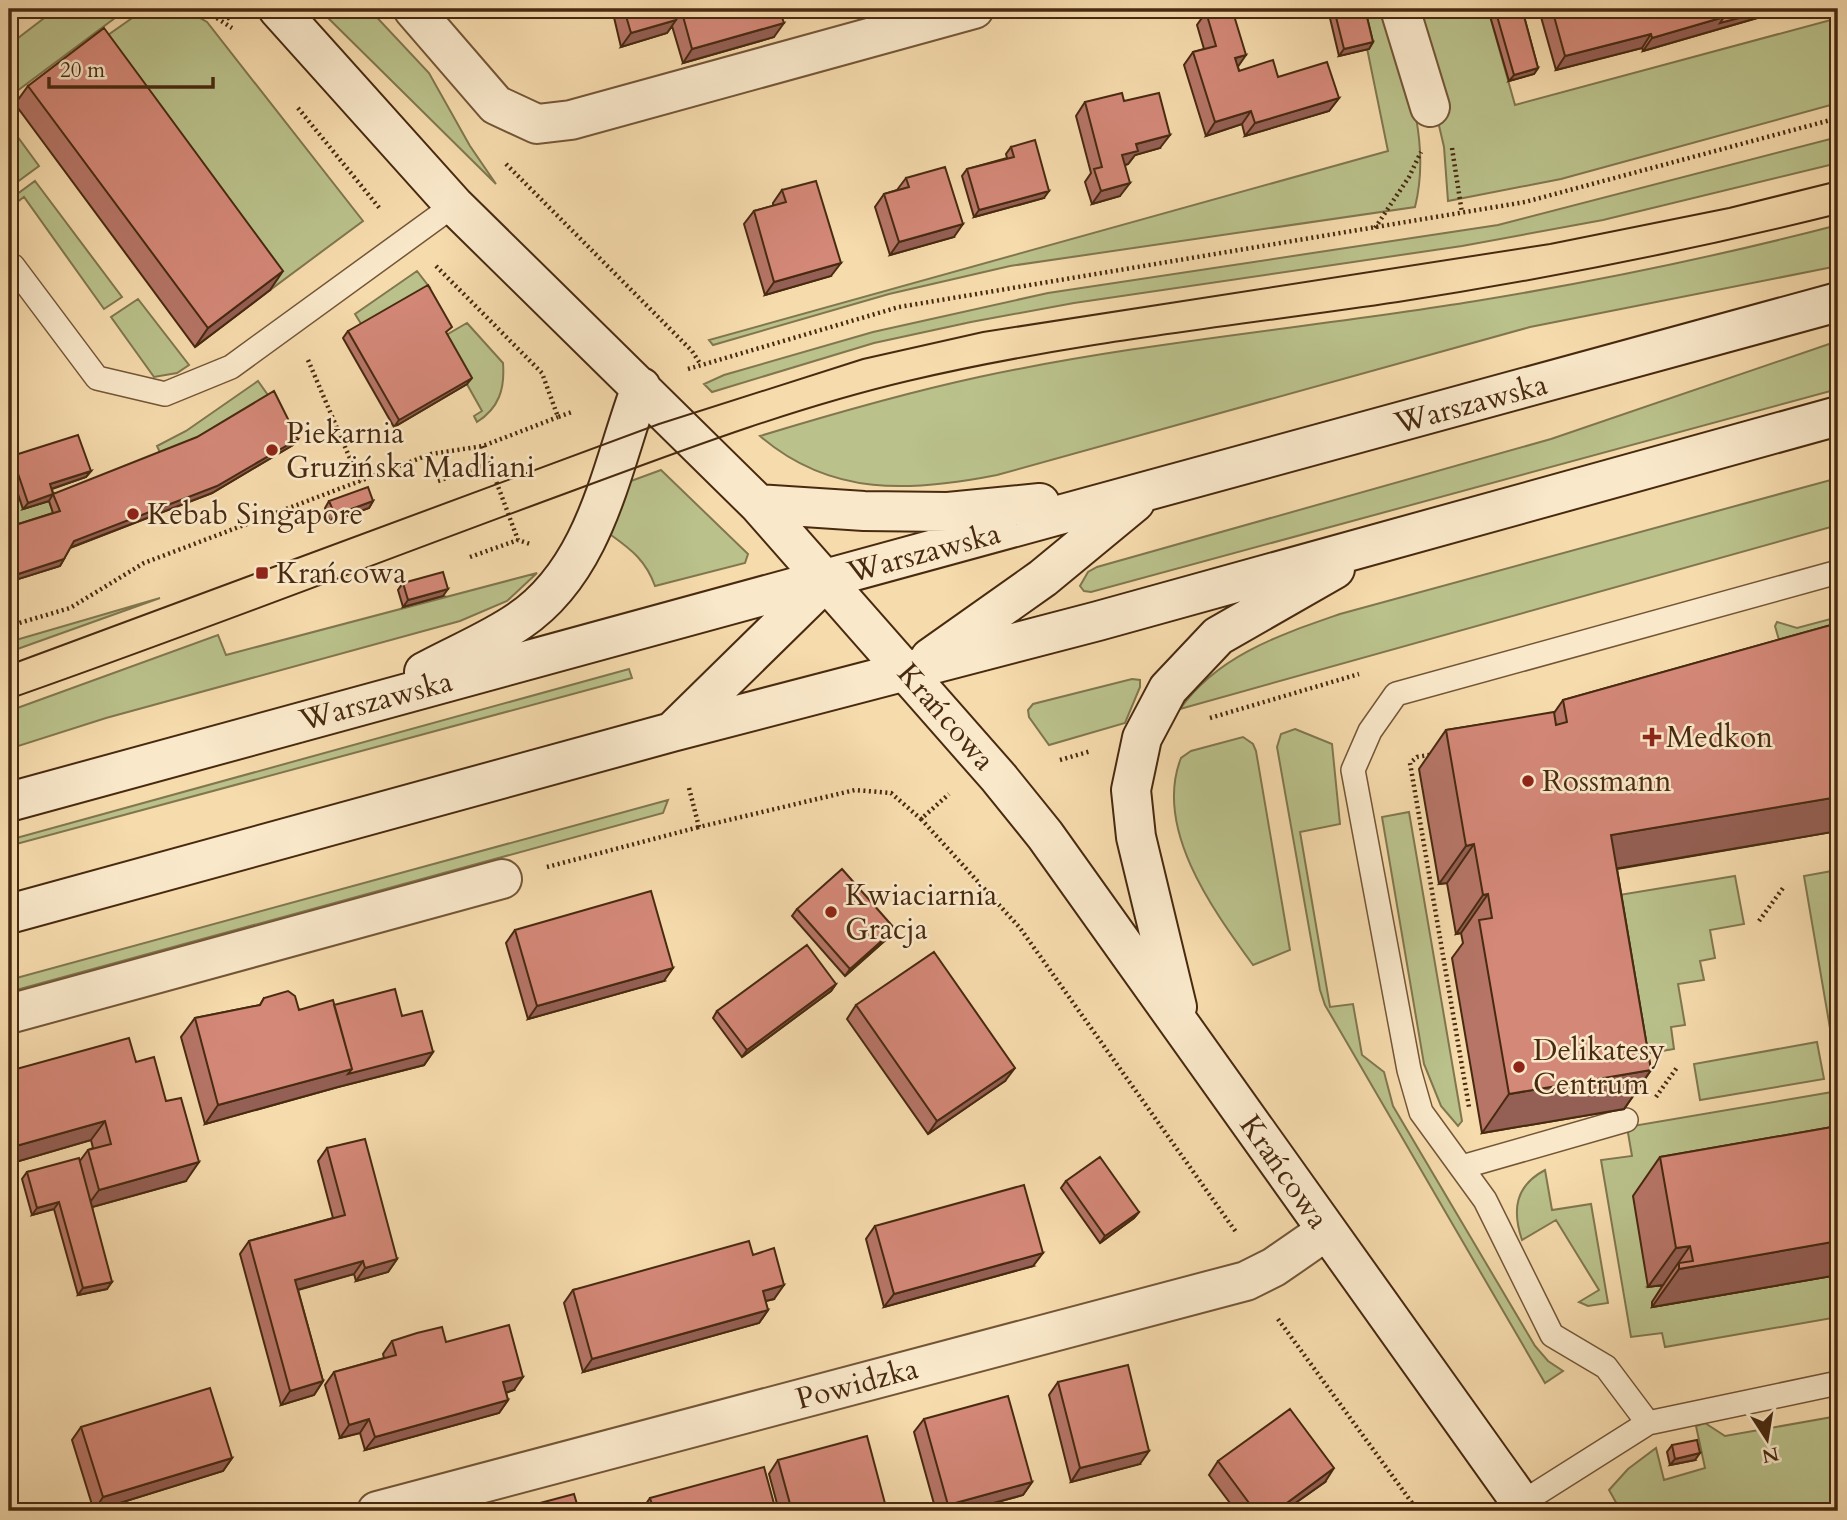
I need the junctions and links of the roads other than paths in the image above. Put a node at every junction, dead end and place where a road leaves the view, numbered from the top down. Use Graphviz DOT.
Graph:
graph roads {
  1 [pos="278,9"];
  2 [pos="974,9"];
  3 [pos="1400,9"];
  4 [pos="417,13"];
  5 [pos="900,19"];
  6 [pos="1430,107"];
  7 [pos="454,205"];
  8 [pos="13,266"];
  9 [pos="1838,302"];
  10 [pos="641,387"];
  11 [pos="1838,416"];
  12 [pos="1147,492"];
  13 [pos="758,504"];
  14 [pos="1385,541"];
  15 [pos="1838,572"];
  16 [pos="1043,578"];
  17 [pos="827,580"];
  18 [pos="1098,621"];
  19 [pos="908,673"];
  20 [pos="366,703"];
  21 [pos="672,732"];
  22 [pos="9,802"];
  23 [pos="502,879"];
  24 [pos="9,914"];
  25 [pos="9,1014"];
  26 [pos="1181,1026"];
  27 [pos="1626,1120"];
  28 [pos="1470,1165"];
  29 [pos="1326,1231"];
  30 [pos="1838,1382"];
  31 [pos="1648,1423"];
  32 [pos="1523,1509"];
  33 [pos="377,1511"];
  1 -- 7 [label="street, Krańcowa"];
  2 -- 5 [label="street"];
  3 -- 6 [label="street"];
  4 -- 5 [label="street"];
  7 -- 8 [label="lane"];
  7 -- 10 [label="street, Krańcowa"];
  9 -- 12 [label="street, Warszawska"];
  10 -- 13 [label="street, Krańcowa"];
  10 -- 20 [label="street"];
  11 -- 14 [label="street"];
  12 -- 13 [label="street"];
  12 -- 16 [label="street"];
  12 -- 17 [label="street, Warszawska"];
  13 -- 17 [label="street, Krańcowa"];
  14 -- 18 [label="street"];
  14 -- 26 [label="street"];
  15 -- 28 [label="lane"];
  16 -- 18 [label="street"];
  16 -- 19 [label="street"];
  17 -- 19 [label="street, Krańcowa"];
  17 -- 20 [label="street, Warszawska"];
  17 -- 21 [label="street"];
  18 -- 19 [label="street"];
  19 -- 21 [label="street"];
  19 -- 26 [label="street, Krańcowa"];
  20 -- 22 [label="street, Warszawska"];
  21 -- 24 [label="street"];
  23 -- 25 [label="street"];
  26 -- 29 [label="street, Krańcowa"];
  27 -- 28 [label="lane"];
  28 -- 31 [label="lane"];
  29 -- 32 [label="street, Krańcowa"];
  29 -- 33 [label="street, Powidzka"];
  30 -- 31 [label="lane"];
  31 -- 32 [label="lane"];
}
